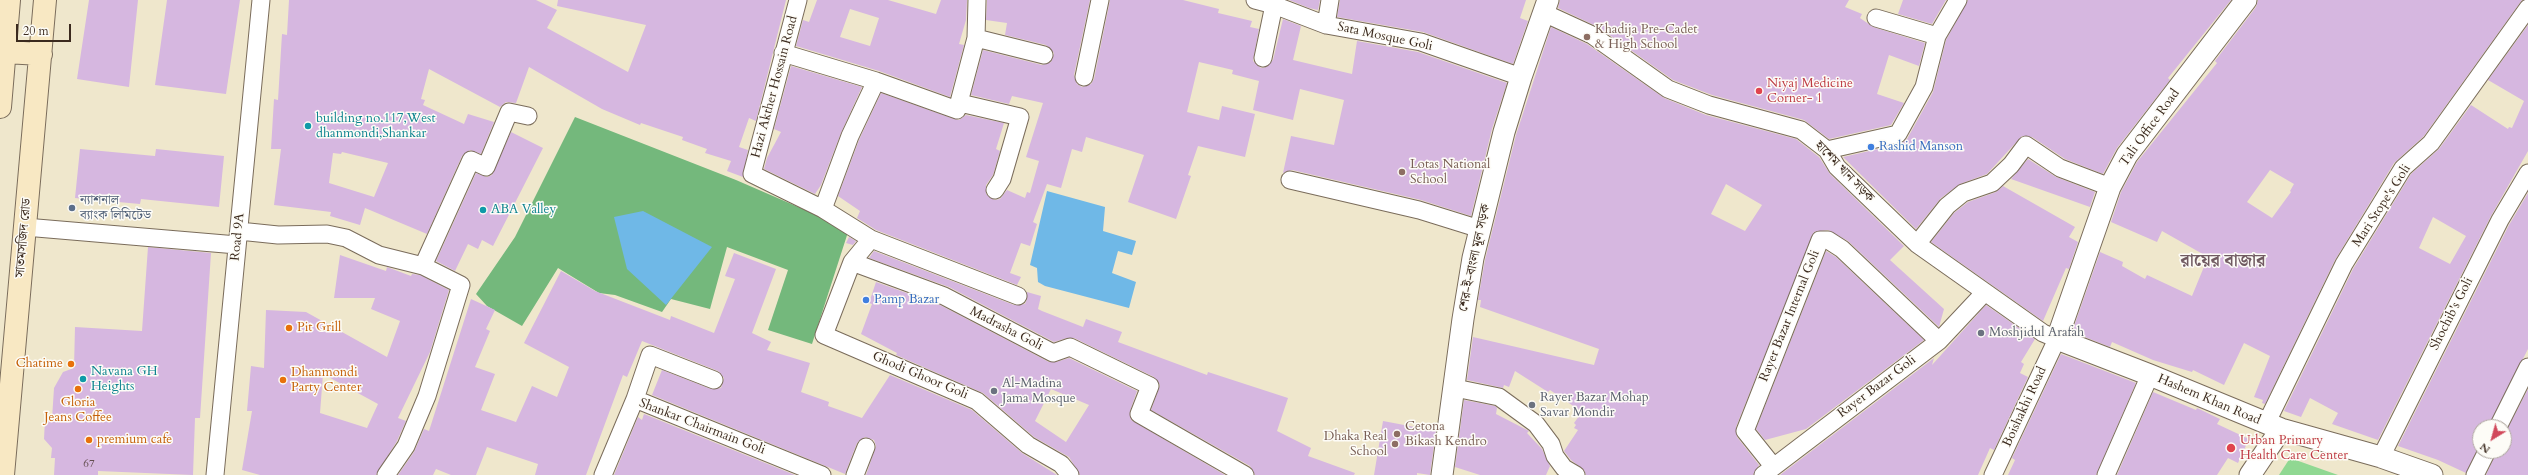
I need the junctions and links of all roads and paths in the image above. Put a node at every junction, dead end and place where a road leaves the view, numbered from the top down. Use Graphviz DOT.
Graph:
graph roads {
  1 [pos="10,0"];
  2 [pos="45,0"];
  3 [pos="261,0"];
  4 [pos="798,0"];
  5 [pos="977,0"];
  6 [pos="1100,0"];
  7 [pos="1256,0"];
  8 [pos="1330,0"];
  9 [pos="1958,0"];
  10 [pos="2246,0"];
  11 [pos="1274,5"];
  12 [pos="1546,7"];
  13 [pos="2528,8"];
  14 [pos="1876,18"];
  15 [pos="1326,25"];
  16 [pos="1937,36"];
  17 [pos="976,38"];
  18 [pos="5,52"];
  19 [pos="783,53"];
  20 [pos="41,54"];
  21 [pos="1044,55"];
  22 [pos="1264,58"];
  23 [pos="1084,77"];
  24 [pos="1520,77"];
  25 [pos="876,81"];
  26 [pos="960,103"];
  27 [pos="0,107"];
  28 [pos="528,116"];
  29 [pos="1827,150"];
  30 [pos="2528,173"];
  31 [pos="1290,180"];
  32 [pos="2110,187"];
  33 [pos="995,190"];
  34 [pos="823,209"];
  35 [pos="25,227"];
  36 [pos="1480,229"];
  37 [pos="238,238"];
  38 [pos="872,239"];
  39 [pos="1917,244"];
  40 [pos="852,262"];
  41 [pos="423,266"];
  42 [pos="1985,292"];
  43 [pos="1018,296"];
  44 [pos="2057,339"];
  45 [pos="1939,341"];
  46 [pos="2528,367"];
  47 [pos="2150,375"];
  48 [pos="714,380"];
  49 [pos="1455,388"];
  50 [pos="634,399"];
  51 [pos="2502,419"];
  52 [pos="2273,427"];
  53 [pos="866,447"];
  54 [pos="2381,457"];
  55 [pos="2483,459"];
  56 [pos="1768,471"];
  57 [pos="2,475"];
  58 [pos="215,475"];
  59 [pos="386,475"];
  60 [pos="603,475"];
  61 [pos="822,475"];
  62 [pos="855,475"];
  63 [pos="1070,475"];
  64 [pos="1245,475"];
  65 [pos="1442,475"];
  66 [pos="1576,475"];
  67 [pos="1993,475"];
  68 [pos="2106,475"];
  69 [pos="2250,475"];
  70 [pos="2431,475"];
  71 [pos="2475,475"];
  1 -- 18 [label="main road"];
  2 -- 20 [label="main road, সাতমসজিদ রোড"];
  3 -- 37 [label="street, Road 9A"];
  4 -- 19 [label="street, Hazi Akther Hossain Road"];
  5 -- 17 [label="street"];
  6 -- 23 [label="street"];
  7 -- 11 [label="street, Sata Mosque Goli"];
  8 -- 15 [label="street"];
  9 -- 16 [label="street"];
  10 -- 32 [label="street, Tali Office Road"];
  11 -- 15 [label="street, Sata Mosque Goli"];
  11 -- 22 [label="street"];
  12 -- 24 [label="street, শের-ই-বাংলা মূল সড়ক"];
  12 -- 29 [label="street, হাশেম খান সড়ক"];
  13 -- 52 [label="street, Mari Stope's Goli"];
  14 -- 16 [label="street"];
  15 -- 24 [label="street, Sata Mosque Goli"];
  16 -- 29 [label="street"];
  17 -- 21 [label="street"];
  17 -- 26 [label="street"];
  18 -- 20 [label="main road"];
  18 -- 27 [label="main road"];
  19 -- 25 [label="street"];
  19 -- 34 [label="street, Hazi Akther Hossain Road"];
  20 -- 35 [label="main road, সাতমসজিদ রোড"];
  24 -- 36 [label="street, শের-ই-বাংলা মূল সড়ক"];
  25 -- 26 [label="street"];
  25 -- 34 [label="street"];
  26 -- 33 [label="street"];
  28 -- 41 [label="street"];
  29 -- 39 [label="street, হাশেম খান সড়ক"];
  30 -- 54 [label="street, Shochib's Goli"];
  31 -- 36 [label="street"];
  32 -- 39 [label="street"];
  32 -- 44 [label="street, Tali Office Road"];
  34 -- 38 [label="street"];
  35 -- 37 [label="street"];
  35 -- 57 [label="main road, সাতমসজিদ রোড"];
  36 -- 49 [label="street, শের-ই-বাংলা মূল সড়ক"];
  37 -- 41 [label="street"];
  37 -- 58 [label="street, Road 9A"];
  38 -- 40 [label="street"];
  38 -- 43 [label="street"];
  39 -- 42 [label="street, হাশেম খান সড়ক"];
  40 -- 63 [label="street, Ghodi Ghoor Goli"];
  40 -- 64 [label="street, Madrasha Goli"];
  41 -- 59 [label="street"];
  42 -- 44 [label="street, হাশেম খান সড়ক"];
  42 -- 45 [label="street, Rayer Bazar Goli"];
  44 -- 47 [label="street, Hashem Khan Road"];
  44 -- 67 [label="street, Boishakhi Road"];
  45 -- 56 [label="street, Rayer Bazar Goli"];
  45 -- 56 [label="street, Rayer Bazar Internal Goli"];
  46 -- 51 [label="street"];
  47 -- 52 [label="street, Hashem Khan Road"];
  47 -- 68 [label="street"];
  48 -- 50 [label="street"];
  49 -- 65 [label="street, শের-ই-বাংলা মূল সড়ক"];
  49 -- 66 [label="street"];
  50 -- 60 [label="street, Shankar Chairmain Goli"];
  50 -- 61 [label="street, Shankar Chairmain Goli"];
  52 -- 54 [label="street, Hashem Khan Road"];
  52 -- 69 [label="street"];
  53 -- 62 [label="street"];
  54 -- 70 [label="street, Hashem Khan Road"];
  55 -- 71 [label="street"];
}
